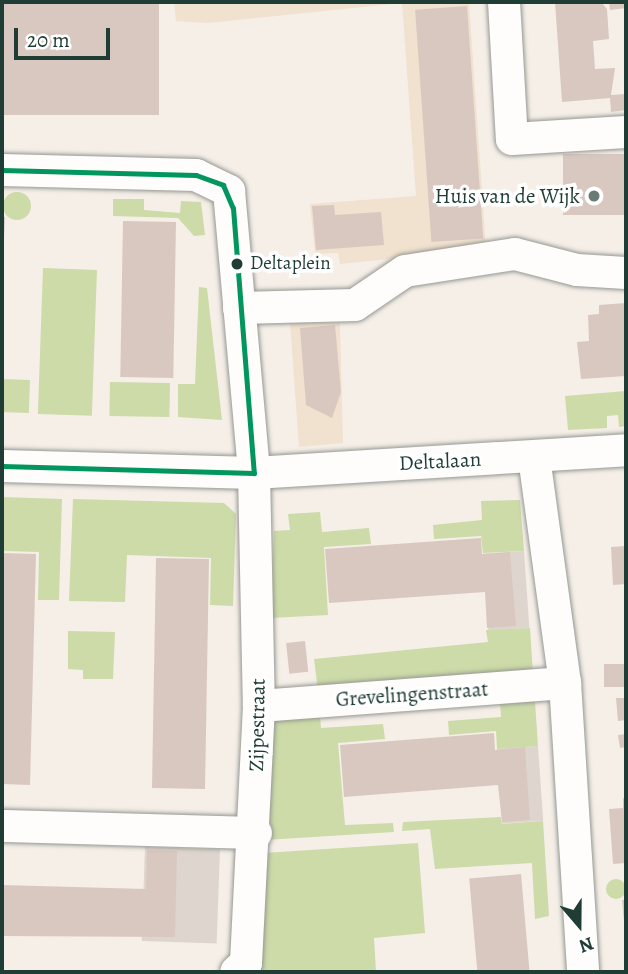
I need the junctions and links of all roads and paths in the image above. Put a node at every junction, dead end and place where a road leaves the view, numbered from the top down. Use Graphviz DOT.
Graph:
graph roads {
  1 [pos="504,2"];
  2 [pos="626,132"];
  3 [pos="2,170"];
  4 [pos="626,273"];
  5 [pos="239,308"];
  6 [pos="626,450"];
  7 [pos="534,457"];
  8 [pos="2,466"];
  9 [pos="254,473"];
  10 [pos="565,683"];
  11 [pos="259,706"];
  12 [pos="2,826"];
  13 [pos="256,833"];
  14 [pos="236,972"];
  15 [pos="583,972"];
  1 -- 2 [label="street"];
  3 -- 5 [label="street"];
  4 -- 5 [label="street"];
  5 -- 9 [label="street"];
  6 -- 7 [label="street, Deltalaan"];
  7 -- 9 [label="street, Deltalaan"];
  7 -- 10 [label="street"];
  8 -- 9 [label="street, Deltalaan"];
  9 -- 11 [label="street, Zijpestraat"];
  10 -- 11 [label="street, Grevelingenstraat"];
  10 -- 15 [label="street"];
  11 -- 13 [label="street, Zijpestraat"];
  12 -- 13 [label="street"];
  13 -- 14 [label="street, Zijpestraat"];
}
